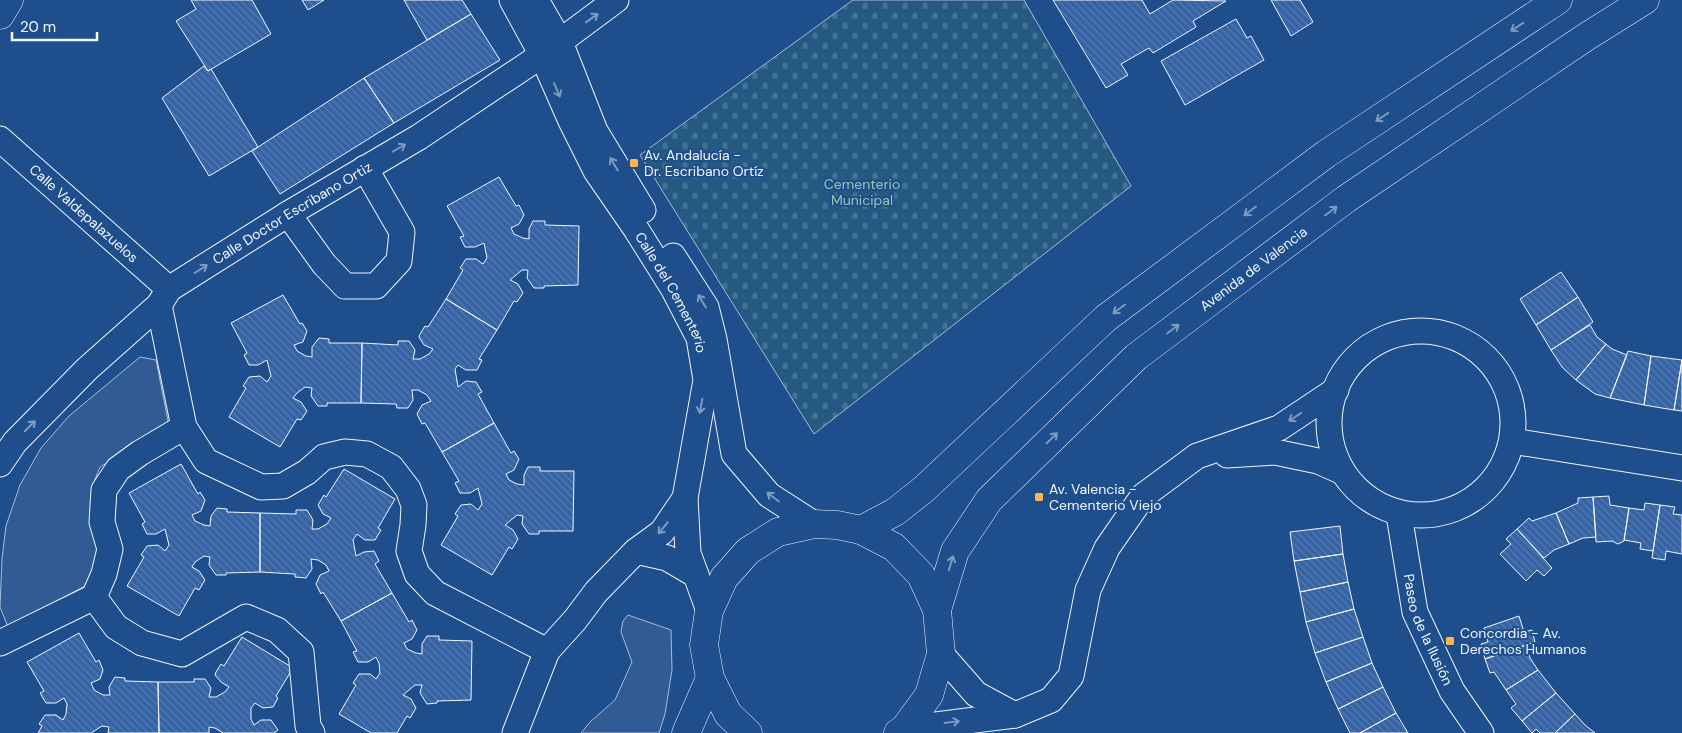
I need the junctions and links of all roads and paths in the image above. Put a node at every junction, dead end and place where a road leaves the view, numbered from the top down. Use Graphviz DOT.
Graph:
graph roads {
  1 [pos="9,0"];
  2 [pos="512,0"];
  3 [pos="536,0"];
  4 [pos="616,0"];
  5 [pos="1558,0"];
  6 [pos="1645,0"];
  7 [pos="0,15"];
  8 [pos="551,48"];
  9 [pos="0,139"];
  10 [pos="365,168"];
  11 [pos="288,214"];
  12 [pos="164,297"];
  13 [pos="1336,390"];
  14 [pos="184,427"];
  15 [pos="1512,441"];
  16 [pos="1197,456"];
  17 [pos="0,464"];
  18 [pos="1682,468"];
  19 [pos="1342,472"];
  20 [pos="685,498"];
  21 [pos="1399,515"];
  22 [pos="814,524"];
  23 [pos="860,530"];
  24 [pos="636,551"];
  25 [pos="696,575"];
  26 [pos="94,597"];
  27 [pos="937,610"];
  28 [pos="709,611"];
  29 [pos="0,643"];
  30 [pos="547,651"];
  31 [pos="941,654"];
  32 [pos="710,678"];
  33 [pos="1015,715"];
  34 [pos="901,731"];
  35 [pos="312,733"];
  36 [pos="515,733"];
  37 [pos="686,733"];
  38 [pos="748,733"];
  39 [pos="1482,733"];
  1 -- 7 [label="main road"];
  2 -- 8 [label="street, Calle del Cementerio"];
  3 -- 8 [label="street, Calle del Cementerio"];
  8 -- 4 [label="street, Calle Doctor Escribano Ortiz, one-way"];
  5 -- 23 [label="main road, one-way"];
  27 -- 6 [label="main road, Avenida de Valencia, one-way"];
  10 -- 8 [label="street, Calle Doctor Escribano Ortiz, one-way"];
  8 -- 20 [label="street, Calle del Cementerio, one-way"];
  22 -- 8 [label="street, Calle del Cementerio, one-way"];
  9 -- 12 [label="street, Calle Valdepalazuelos"];
  10 -- 11 [label="street, Calle Doctor Escribano Ortiz"];
  10 -- 11 [label="street"];
  12 -- 11 [label="street, Calle Doctor Escribano Ortiz, one-way"];
  12 -- 14 [label="street"];
  17 -- 12 [label="street, Calle Doctor Escribano Ortiz, one-way"];
  13 -- 15 [label="street"];
  13 -- 16 [label="street, one-way"];
  13 -- 19 [label="street"];
  14 -- 26 [label="street"];
  14 -- 30 [label="street"];
  15 -- 18 [label="street"];
  15 -- 21 [label="street"];
  16 -- 19 [label="street"];
  16 -- 33 [label="street"];
  19 -- 21 [label="street"];
  20 -- 24 [label="street, one-way"];
  20 -- 25 [label="street, Calle del Cementerio"];
  21 -- 39 [label="street, Paseo de la Ilusión"];
  22 -- 23 [label="main road"];
  22 -- 28 [label="main road"];
  23 -- 27 [label="main road"];
  24 -- 25 [label="street"];
  24 -- 30 [label="street"];
  25 -- 28 [label="street, Calle del Cementerio"];
  26 -- 29 [label="street"];
  26 -- 35 [label="street"];
  27 -- 31 [label="main road"];
  28 -- 32 [label="main road"];
  30 -- 36 [label="street"];
  31 -- 33 [label="street"];
  31 -- 34 [label="main road"];
  32 -- 37 [label="main road"];
  32 -- 38 [label="main road"];
  34 -- 33 [label="street, one-way"];
}
